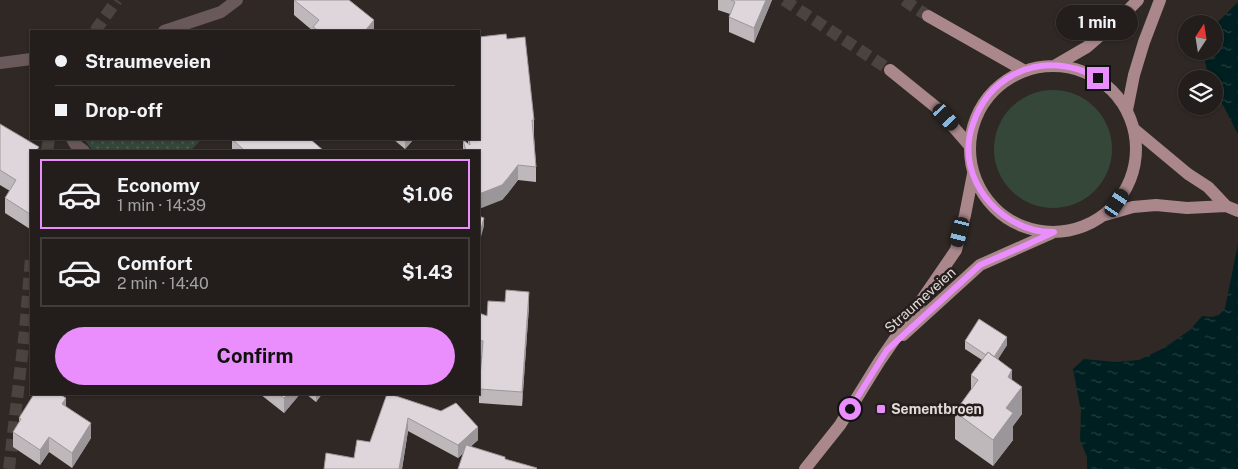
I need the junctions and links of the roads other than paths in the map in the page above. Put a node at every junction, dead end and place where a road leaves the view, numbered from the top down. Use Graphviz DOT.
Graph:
graph roads {
  1 [pos="237,0"];
  2 [pos="1138,0"];
  3 [pos="1160,0"];
  4 [pos="928,16"];
  5 [pos="167,30"];
  6 [pos="30,59"];
  7 [pos="0,63"];
  8 [pos="1056,65"];
  9 [pos="890,70"];
  10 [pos="1023,70"];
  11 [pos="1128,110"];
  12 [pos="1134,129"];
  13 [pos="73,140"];
  14 [pos="969,144"];
  15 [pos="83,150"];
  16 [pos="973,174"];
  17 [pos="1232,208"];
  18 [pos="1102,216"];
  19 [pos="1054,232"];
  20 [pos="887,350"];
  21 [pos="805,469"];
  1 -- 5 [label="street"];
  2 -- 8 [label="main road"];
  3 -- 11 [label="main road"];
  4 -- 10 [label="main road"];
  6 -- 7 [label="street"];
  8 -- 10 [label="main road"];
  8 -- 11 [label="main road"];
  9 -- 14 [label="main road"];
  10 -- 14 [label="main road"];
  11 -- 12 [label="main road"];
  12 -- 17 [label="main road"];
  12 -- 18 [label="main road"];
  13 -- 15 [label="street"];
  14 -- 16 [label="main road"];
  16 -- 19 [label="main road"];
  16 -- 20 [label="main road, Straumeveien"];
  17 -- 18 [label="main road"];
  18 -- 19 [label="main road"];
  19 -- 20 [label="main road, Straumeveien"];
  20 -- 21 [label="main road, Straumeveien"];
}
